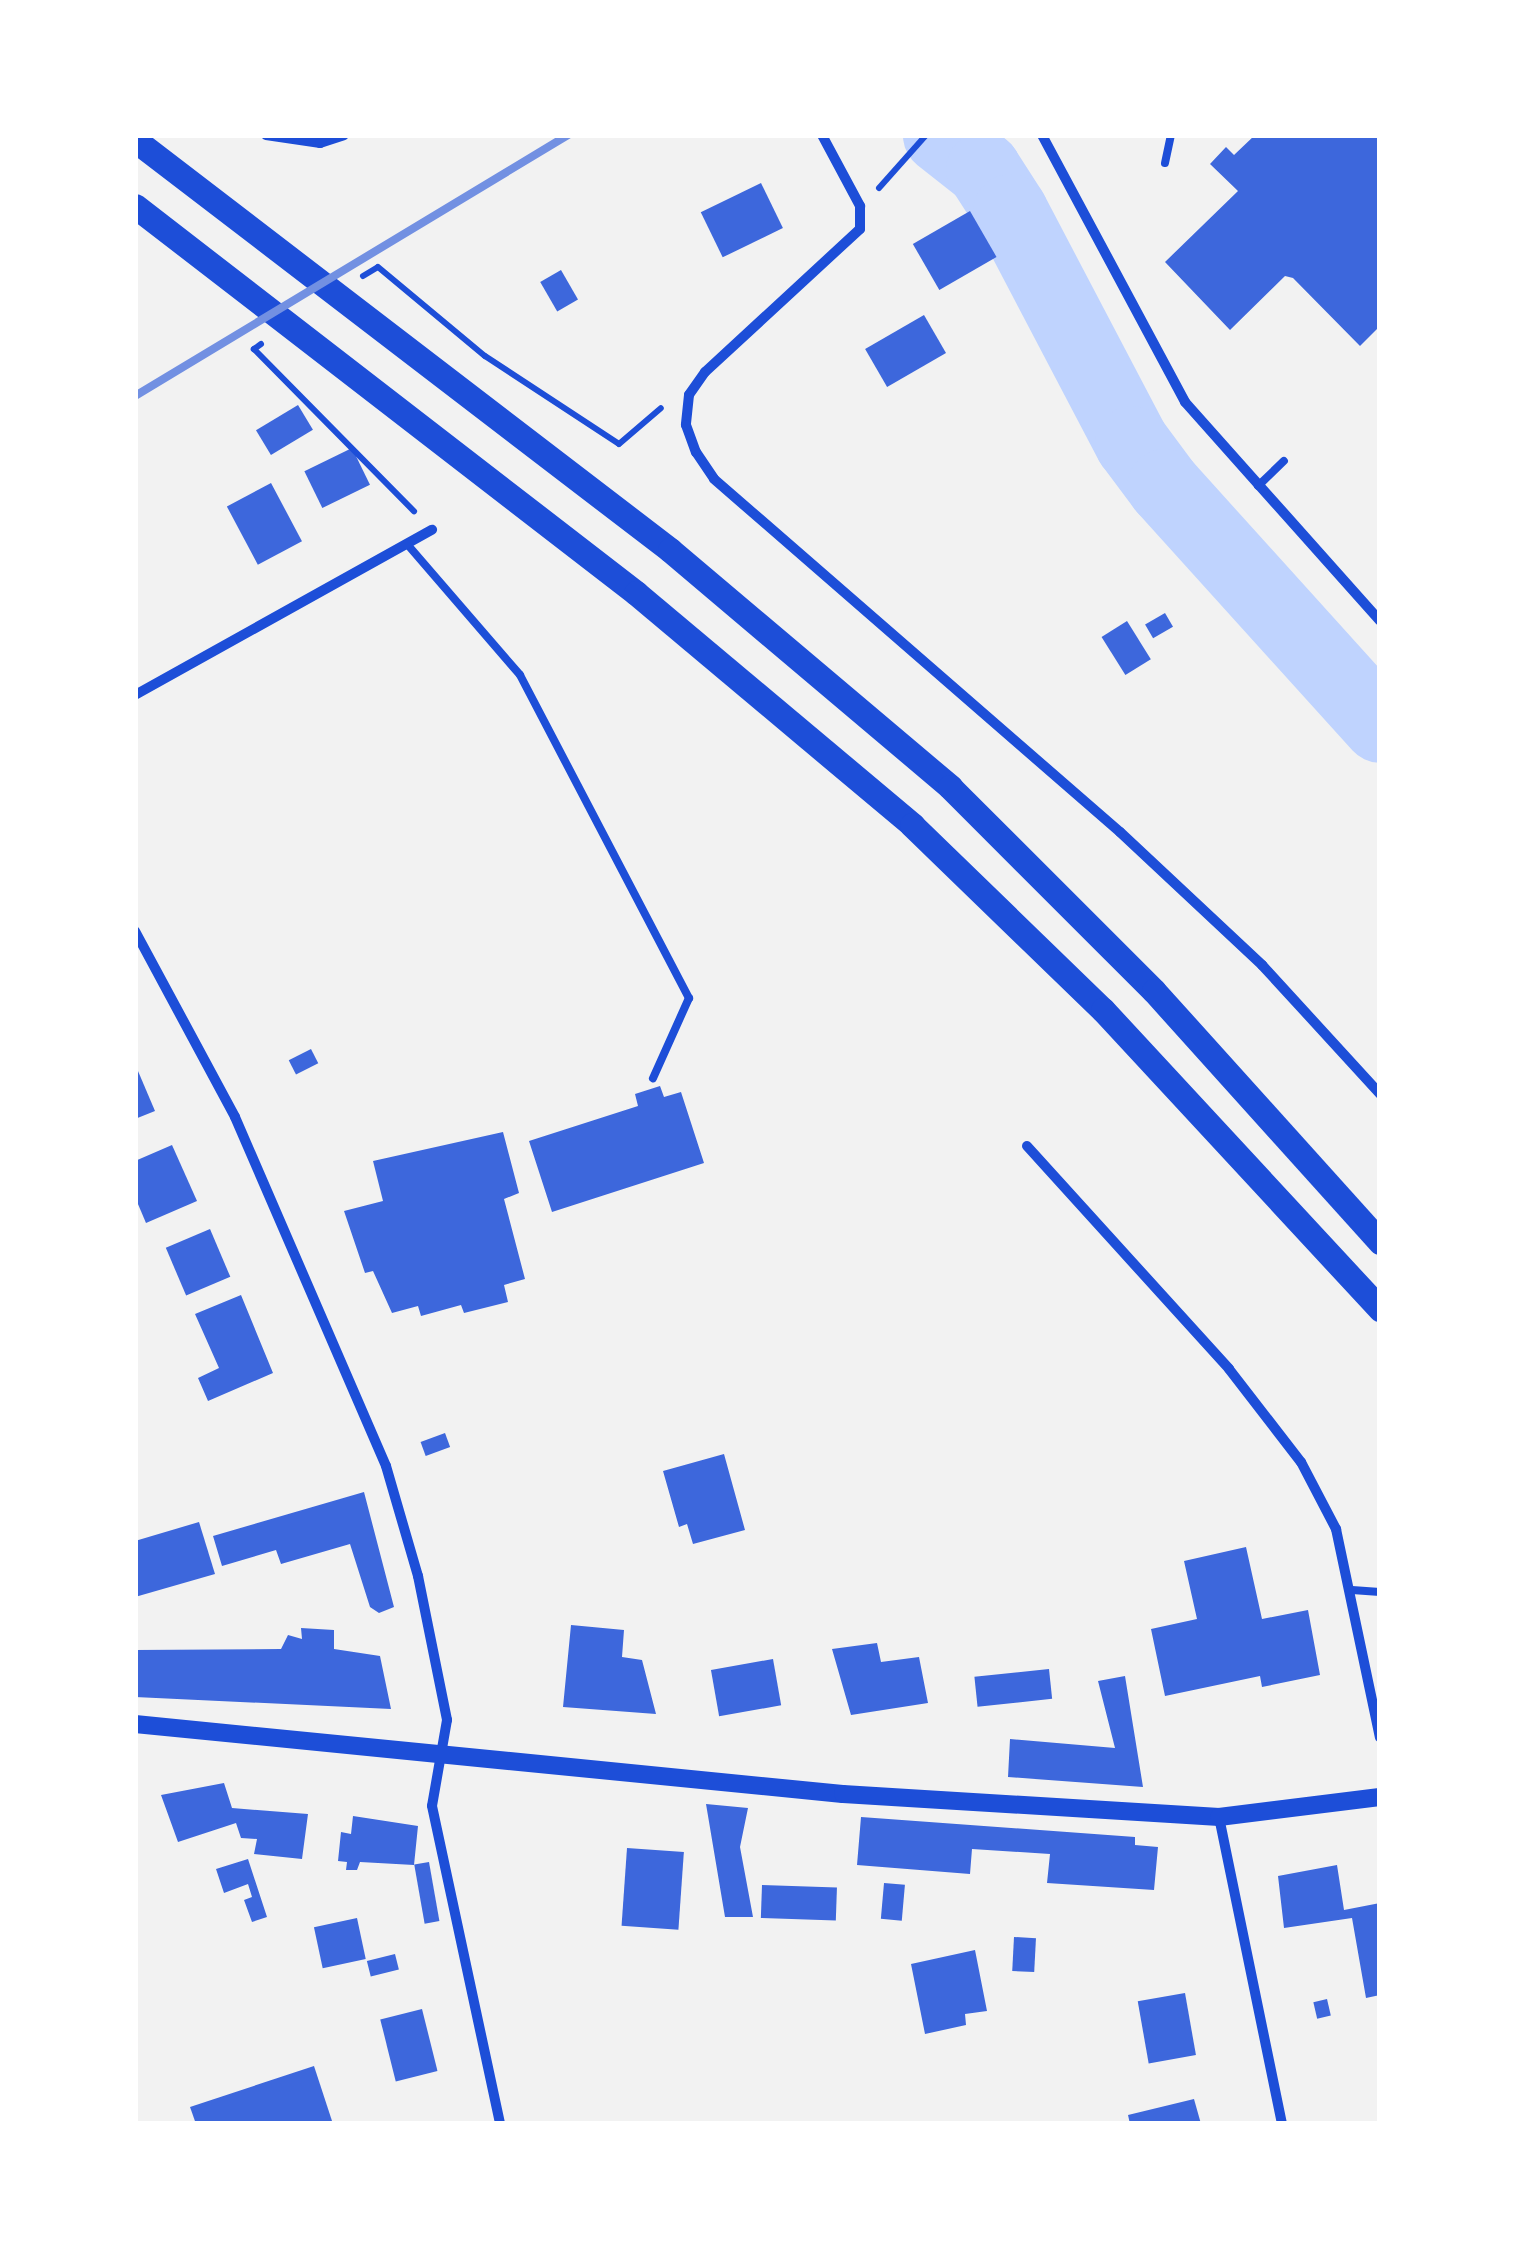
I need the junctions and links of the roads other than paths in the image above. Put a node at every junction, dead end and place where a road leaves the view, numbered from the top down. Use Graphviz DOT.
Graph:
graph roads {
  1 [pos="266,135"];
  2 [pos="344,135"];
  3 [pos="822,135"];
  4 [pos="1042,135"];
  5 [pos="1171,135"];
  6 [pos="135,140"];
  7 [pos="1165,163"];
  8 [pos="135,206"];
  9 [pos="1284,461"];
  10 [pos="1258,486"];
  11 [pos="432,530"];
  12 [pos="407,544"];
  13 [pos="1380,621"];
  14 [pos="135,696"];
  15 [pos="135,931"];
  16 [pos="654,1078"];
  17 [pos="1380,1094"];
  18 [pos="1027,1146"];
  19 [pos="1380,1242"];
  20 [pos="1380,1309"];
  21 [pos="1352,1590"];
  22 [pos="1380,1592"];
  23 [pos="135,1724"];
  24 [pos="1380,1737"];
  25 [pos="444,1754"];
  26 [pos="1380,1797"];
  27 [pos="1219,1817"];
  28 [pos="500,2124"];
  29 [pos="1282,2124"];
  1 -- 2 [label="street"];
  3 -- 17 [label="street"];
  4 -- 10 [label="street"];
  5 -- 7 [label="lane"];
  6 -- 19 [label="main road"];
  8 -- 20 [label="main road"];
  9 -- 10 [label="lane"];
  10 -- 13 [label="street"];
  11 -- 12 [label="street"];
  12 -- 14 [label="street"];
  12 -- 16 [label="lane"];
  15 -- 25 [label="street"];
  18 -- 21 [label="street"];
  21 -- 22 [label="lane"];
  21 -- 24 [label="street"];
  23 -- 25 [label="street"];
  25 -- 27 [label="street"];
  25 -- 28 [label="street"];
  26 -- 27 [label="street"];
  27 -- 29 [label="street"];
}
